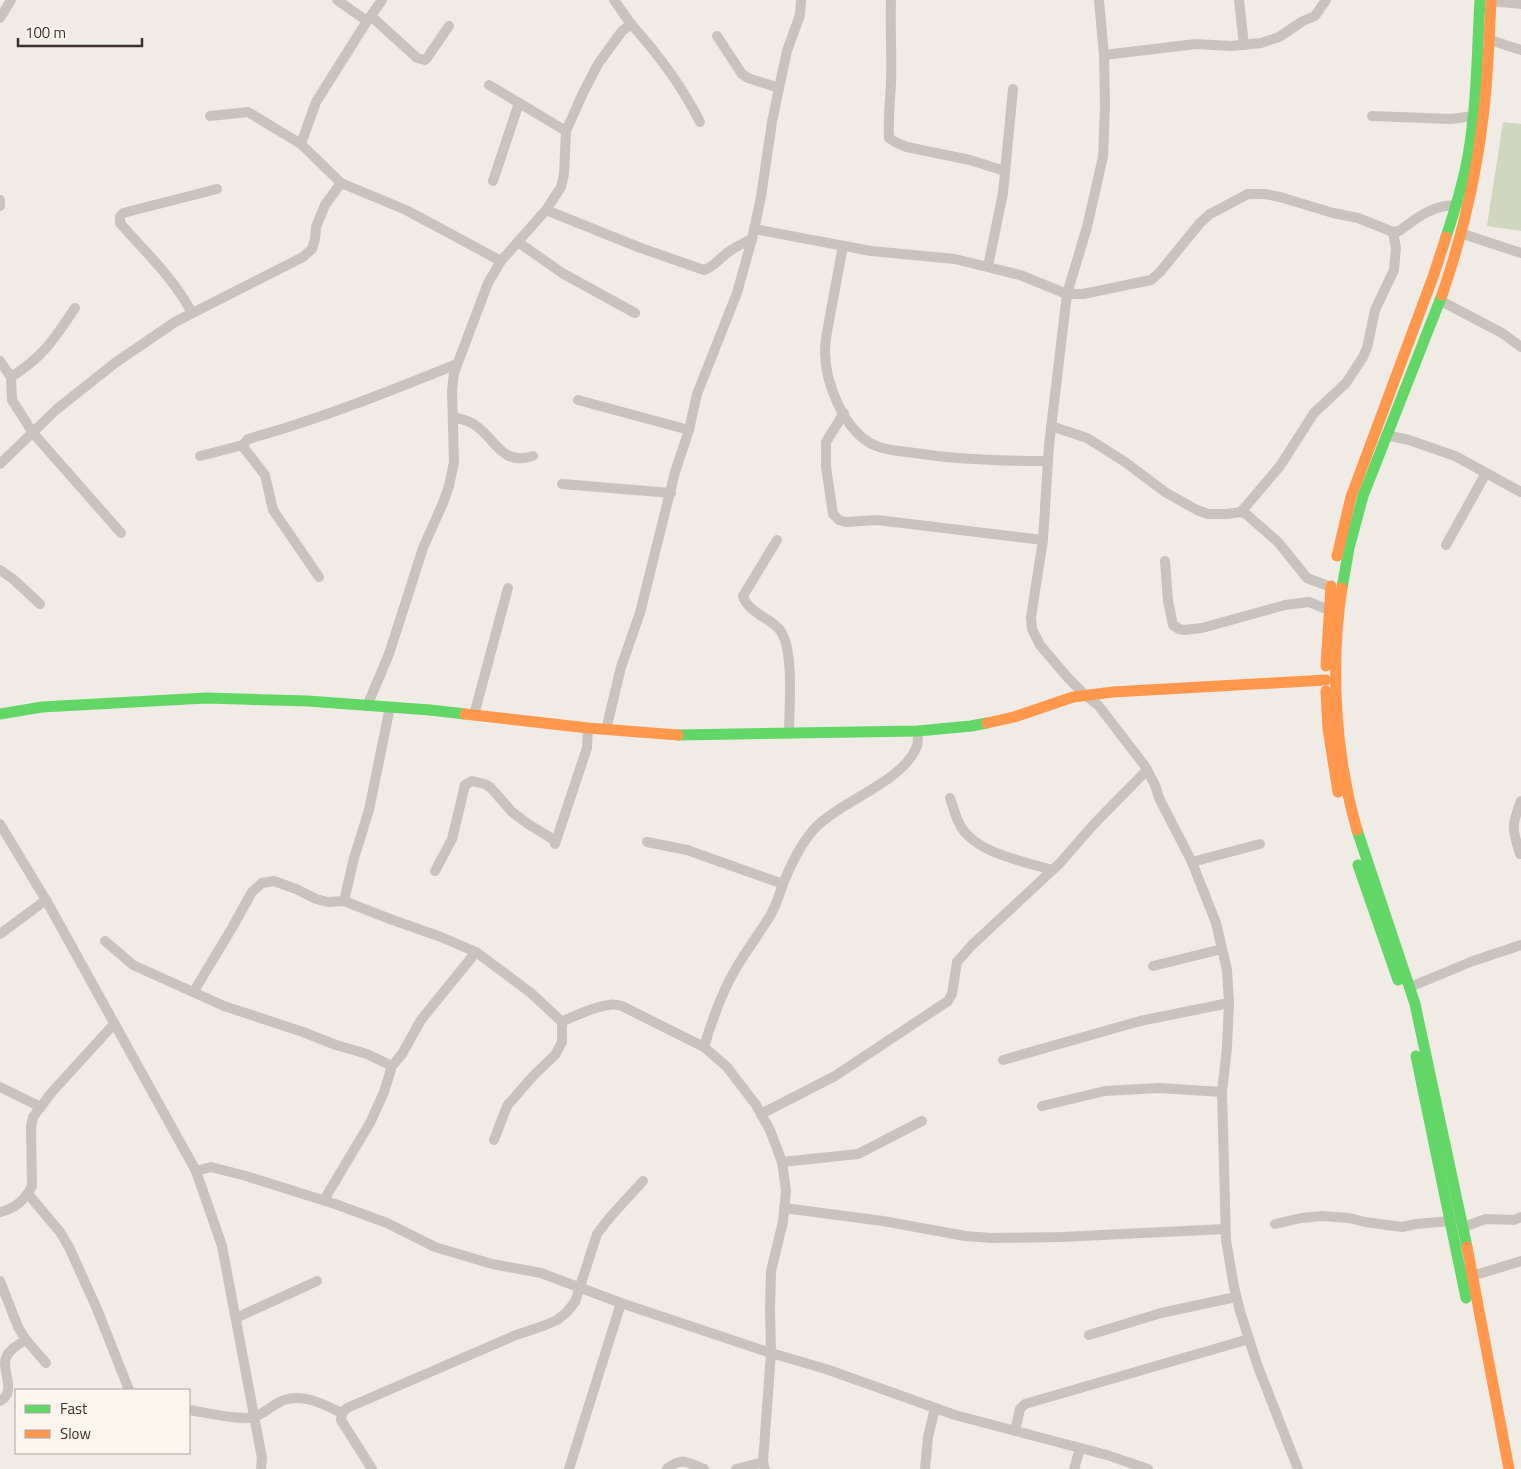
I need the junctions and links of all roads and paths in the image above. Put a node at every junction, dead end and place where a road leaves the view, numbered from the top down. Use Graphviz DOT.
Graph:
graph roads {
  1 [pos="11,0"];
  2 [pos="338,0"];
  3 [pos="382,0"];
  4 [pos="801,0"];
  5 [pos="891,0"];
  6 [pos="1099,0"];
  7 [pos="1239,0"];
  8 [pos="1326,0"];
  9 [pos="1487,0"];
  10 [pos="620,3"];
  11 [pos="1521,4"];
  12 [pos="0,18"];
  13 [pos="369,18"];
  14 [pos="631,24"];
  15 [pos="449,26"];
  16 [pos="717,36"];
  17 [pos="1490,40"];
  18 [pos="1244,45"];
  19 [pos="1521,50"];
  20 [pos="1104,55"];
  21 [pos="489,85"];
  22 [pos="778,88"];
  23 [pos="1013,89"];
  24 [pos="519,103"];
  25 [pos="210,116"];
  26 [pos="1372,116"];
  27 [pos="1473,116"];
  28 [pos="700,122"];
  29 [pos="566,131"];
  30 [pos="301,144"];
  31 [pos="1005,170"];
  32 [pos="492,181"];
  33 [pos="341,183"];
  34 [pos="217,189"];
  35 [pos="0,200"];
  36 [pos="1457,205"];
  37 [pos="0,206"];
  38 [pos="546,210"];
  39 [pos="1394,232"];
  40 [pos="1460,233"];
  41 [pos="753,234"];
  42 [pos="518,242"];
  43 [pos="843,246"];
  44 [pos="1521,254"];
  45 [pos="501,261"];
  46 [pos="988,266"];
  47 [pos="1067,294"];
  48 [pos="1439,300"];
  49 [pos="75,308"];
  50 [pos="192,313"];
  51 [pos="635,313"];
  52 [pos="1521,347"];
  53 [pos="0,361"];
  54 [pos="457,364"];
  55 [pos="11,377"];
  56 [pos="578,400"];
  57 [pos="844,414"];
  58 [pos="452,417"];
  59 [pos="1051,426"];
  60 [pos="689,430"];
  61 [pos="33,432"];
  62 [pos="1386,435"];
  63 [pos="243,445"];
  64 [pos="200,456"];
  65 [pos="533,456"];
  66 [pos="1048,461"];
  67 [pos="0,464"];
  68 [pos="1486,473"];
  69 [pos="562,484"];
  70 [pos="1521,492"];
  71 [pos="671,493"];
  72 [pos="1241,512"];
  73 [pos="121,533"];
  74 [pos="777,540"];
  75 [pos="1043,540"];
  76 [pos="1446,545"];
  77 [pos="1166,561"];
  78 [pos="0,570"];
  79 [pos="319,577"];
  80 [pos="1331,587"];
  81 [pos="508,588"];
  82 [pos="40,604"];
  83 [pos="1329,610"];
  84 [pos="1326,680"];
  85 [pos="1085,696"];
  86 [pos="367,706"];
  87 [pos="390,707"];
  88 [pos="0,714"];
  89 [pos="474,715"];
  90 [pos="588,728"];
  91 [pos="606,730"];
  92 [pos="918,732"];
  93 [pos="789,734"];
  94 [pos="1147,770"];
  95 [pos="950,798"];
  96 [pos="1521,801"];
  97 [pos="2,830"];
  98 [pos="647,842"];
  99 [pos="1260,844"];
  100 [pos="1520,854"];
  101 [pos="1192,862"];
  102 [pos="1052,870"];
  103 [pos="435,871"];
  104 [pos="783,884"];
  105 [pos="46,900"];
  106 [pos="344,901"];
  107 [pos="0,934"];
  108 [pos="105,941"];
  109 [pos="1521,945"];
  110 [pos="1222,949"];
  111 [pos="476,952"];
  112 [pos="1153,966"];
  113 [pos="1410,986"];
  114 [pos="194,991"];
  115 [pos="1229,1003"];
  116 [pos="562,1022"];
  117 [pos="114,1024"];
  118 [pos="704,1047"];
  119 [pos="1003,1060"];
  120 [pos="392,1066"];
  121 [pos="0,1087"];
  122 [pos="1222,1092"];
  123 [pos="1042,1106"];
  124 [pos="41,1108"];
  125 [pos="761,1114"];
  126 [pos="922,1121"];
  127 [pos="494,1140"];
  128 [pos="782,1162"];
  129 [pos="196,1170"];
  130 [pos="643,1181"];
  131 [pos="28,1194"];
  132 [pos="324,1200"];
  133 [pos="784,1208"];
  134 [pos="0,1212"];
  135 [pos="1521,1217"];
  136 [pos="1450,1221"];
  137 [pos="1275,1224"];
  138 [pos="1463,1227"];
  139 [pos="1225,1230"];
  140 [pos="1521,1261"];
  141 [pos="1472,1276"];
  142 [pos="0,1281"];
  143 [pos="317,1281"];
  144 [pos="579,1287"];
  145 [pos="1236,1297"];
  146 [pos="621,1303"];
  147 [pos="236,1318"];
  148 [pos="1089,1335"];
  149 [pos="1249,1339"];
  150 [pos="26,1340"];
  151 [pos="1480,1346"];
  152 [pos="771,1353"];
  153 [pos="46,1363"];
  154 [pos="129,1389"];
  155 [pos="0,1401"];
  156 [pos="935,1408"];
  157 [pos="190,1410"];
  158 [pos="342,1413"];
  159 [pos="254,1417"];
  160 [pos="1015,1431"];
  161 [pos="1080,1448"];
  162 [pos="764,1465"];
  163 [pos="262,1469"];
  164 [pos="372,1469"];
  165 [pos="569,1469"];
  166 [pos="667,1469"];
  167 [pos="704,1469"];
  168 [pos="736,1469"];
  169 [pos="925,1469"];
  170 [pos="1074,1469"];
  171 [pos="1148,1469"];
  172 [pos="1298,1469"];
  173 [pos="1499,1469"];
  174 [pos="1509,1469"];
  1 -- 12 [label="street"];
  2 -- 13 [label="street"];
  3 -- 13 [label="street"];
  4 -- 22 [label="street"];
  5 -- 31 [label="street"];
  6 -- 20 [label="street"];
  7 -- 18 [label="street"];
  8 -- 18 [label="street"];
  9 -- 11 [label="street"];
  9 -- 17 [label="main road"];
  9 -- 27 [label="main road"];
  10 -- 14 [label="street"];
  13 -- 15 [label="street"];
  13 -- 30 [label="street"];
  14 -- 28 [label="street"];
  14 -- 29 [label="street"];
  16 -- 22 [label="street"];
  17 -- 19 [label="street"];
  17 -- 40 [label="main road"];
  18 -- 20 [label="street"];
  20 -- 47 [label="street"];
  21 -- 24 [label="street"];
  22 -- 41 [label="street"];
  23 -- 31 [label="street"];
  24 -- 29 [label="street"];
  24 -- 32 [label="street"];
  25 -- 30 [label="street"];
  26 -- 27 [label="street"];
  27 -- 36 [label="main road"];
  29 -- 38 [label="street"];
  30 -- 33 [label="street"];
  31 -- 46 [label="street"];
  33 -- 45 [label="street"];
  33 -- 50 [label="street"];
  34 -- 50 [label="street"];
  35 -- 37 [label="street"];
  36 -- 39 [label="street"];
  36 -- 80 [label="main road"];
  38 -- 41 [label="street"];
  38 -- 42 [label="street"];
  39 -- 47 [label="street"];
  39 -- 72 [label="street"];
  40 -- 44 [label="street"];
  40 -- 48 [label="main road"];
  41 -- 43 [label="street"];
  41 -- 60 [label="street"];
  42 -- 45 [label="street"];
  42 -- 51 [label="street"];
  43 -- 46 [label="street"];
  43 -- 57 [label="street"];
  45 -- 54 [label="street"];
  46 -- 47 [label="street"];
  47 -- 59 [label="street"];
  48 -- 52 [label="street"];
  48 -- 62 [label="main road"];
  49 -- 55 [label="street"];
  50 -- 61 [label="street"];
  53 -- 55 [label="street"];
  54 -- 58 [label="street"];
  54 -- 63 [label="street"];
  55 -- 61 [label="street"];
  56 -- 60 [label="street"];
  57 -- 66 [label="street"];
  57 -- 75 [label="street"];
  58 -- 65 [label="street"];
  58 -- 86 [label="street"];
  59 -- 66 [label="street"];
  59 -- 72 [label="street"];
  60 -- 71 [label="street"];
  61 -- 67 [label="street"];
  61 -- 73 [label="street"];
  62 -- 68 [label="street"];
  62 -- 113 [label="main road"];
  63 -- 64 [label="street"];
  63 -- 79 [label="street"];
  66 -- 75 [label="street"];
  68 -- 70 [label="street"];
  68 -- 76 [label="street"];
  69 -- 71 [label="street"];
  71 -- 91 [label="street"];
  72 -- 80 [label="street"];
  74 -- 93 [label="street"];
  75 -- 85 [label="street"];
  77 -- 83 [label="street"];
  78 -- 82 [label="street"];
  80 -- 83 [label="main road"];
  81 -- 89 [label="street"];
  83 -- 84 [label="main road"];
  84 -- 85 [label="main road"];
  84 -- 136 [label="main road"];
  85 -- 92 [label="main road"];
  85 -- 94 [label="street"];
  86 -- 87 [label="main road"];
  86 -- 88 [label="main road"];
  87 -- 89 [label="main road"];
  87 -- 106 [label="street"];
  89 -- 90 [label="main road"];
  90 -- 91 [label="main road"];
  90 -- 103 [label="street"];
  91 -- 93 [label="main road"];
  92 -- 93 [label="main road"];
  92 -- 104 [label="street"];
  94 -- 101 [label="street"];
  94 -- 102 [label="street"];
  95 -- 102 [label="street"];
  96 -- 100 [label="street"];
  97 -- 105 [label="street"];
  98 -- 104 [label="street"];
  99 -- 101 [label="street"];
  101 -- 110 [label="street"];
  102 -- 125 [label="street"];
  104 -- 118 [label="street"];
  105 -- 107 [label="street"];
  105 -- 117 [label="street"];
  106 -- 111 [label="street"];
  106 -- 114 [label="street"];
  108 -- 114 [label="street"];
  109 -- 113 [label="street"];
  110 -- 112 [label="street"];
  110 -- 115 [label="street"];
  111 -- 116 [label="street"];
  111 -- 120 [label="street"];
  113 -- 138 [label="main road"];
  114 -- 120 [label="street"];
  115 -- 119 [label="street"];
  115 -- 122 [label="street"];
  116 -- 118 [label="street"];
  116 -- 127 [label="street"];
  117 -- 124 [label="street"];
  117 -- 129 [label="street"];
  118 -- 125 [label="street"];
  120 -- 132 [label="street"];
  121 -- 124 [label="street"];
  122 -- 123 [label="street"];
  122 -- 139 [label="street"];
  124 -- 131 [label="street"];
  125 -- 128 [label="street"];
  126 -- 128 [label="street"];
  128 -- 133 [label="street"];
  129 -- 132 [label="street"];
  129 -- 147 [label="street"];
  130 -- 144 [label="street"];
  131 -- 134 [label="street"];
  131 -- 154 [label="street"];
  132 -- 144 [label="street"];
  133 -- 139 [label="street"];
  133 -- 152 [label="street"];
  135 -- 138 [label="street"];
  136 -- 137 [label="street"];
  136 -- 151 [label="main road"];
  138 -- 141 [label="main road"];
  139 -- 145 [label="street"];
  140 -- 141 [label="street"];
  141 -- 151 [label="main road"];
  142 -- 150 [label="street"];
  143 -- 147 [label="street"];
  144 -- 146 [label="street"];
  144 -- 158 [label="street"];
  145 -- 148 [label="street"];
  145 -- 149 [label="street"];
  146 -- 152 [label="street"];
  146 -- 165 [label="street"];
  147 -- 159 [label="street"];
  149 -- 160 [label="street"];
  149 -- 172 [label="street"];
  150 -- 153 [label="street"];
  150 -- 155 [label="street"];
  151 -- 173 [label="main road"];
  151 -- 174 [label="main road"];
  152 -- 156 [label="street"];
  152 -- 162 [label="street"];
  156 -- 160 [label="street"];
  156 -- 169 [label="street"];
  157 -- 159 [label="street"];
  158 -- 159 [label="street"];
  158 -- 164 [label="street"];
  159 -- 163 [label="street"];
  160 -- 161 [label="street"];
  161 -- 170 [label="street"];
  161 -- 171 [label="street"];
  162 -- 168 [label="street"];
  166 -- 167 [label="street"];
}
